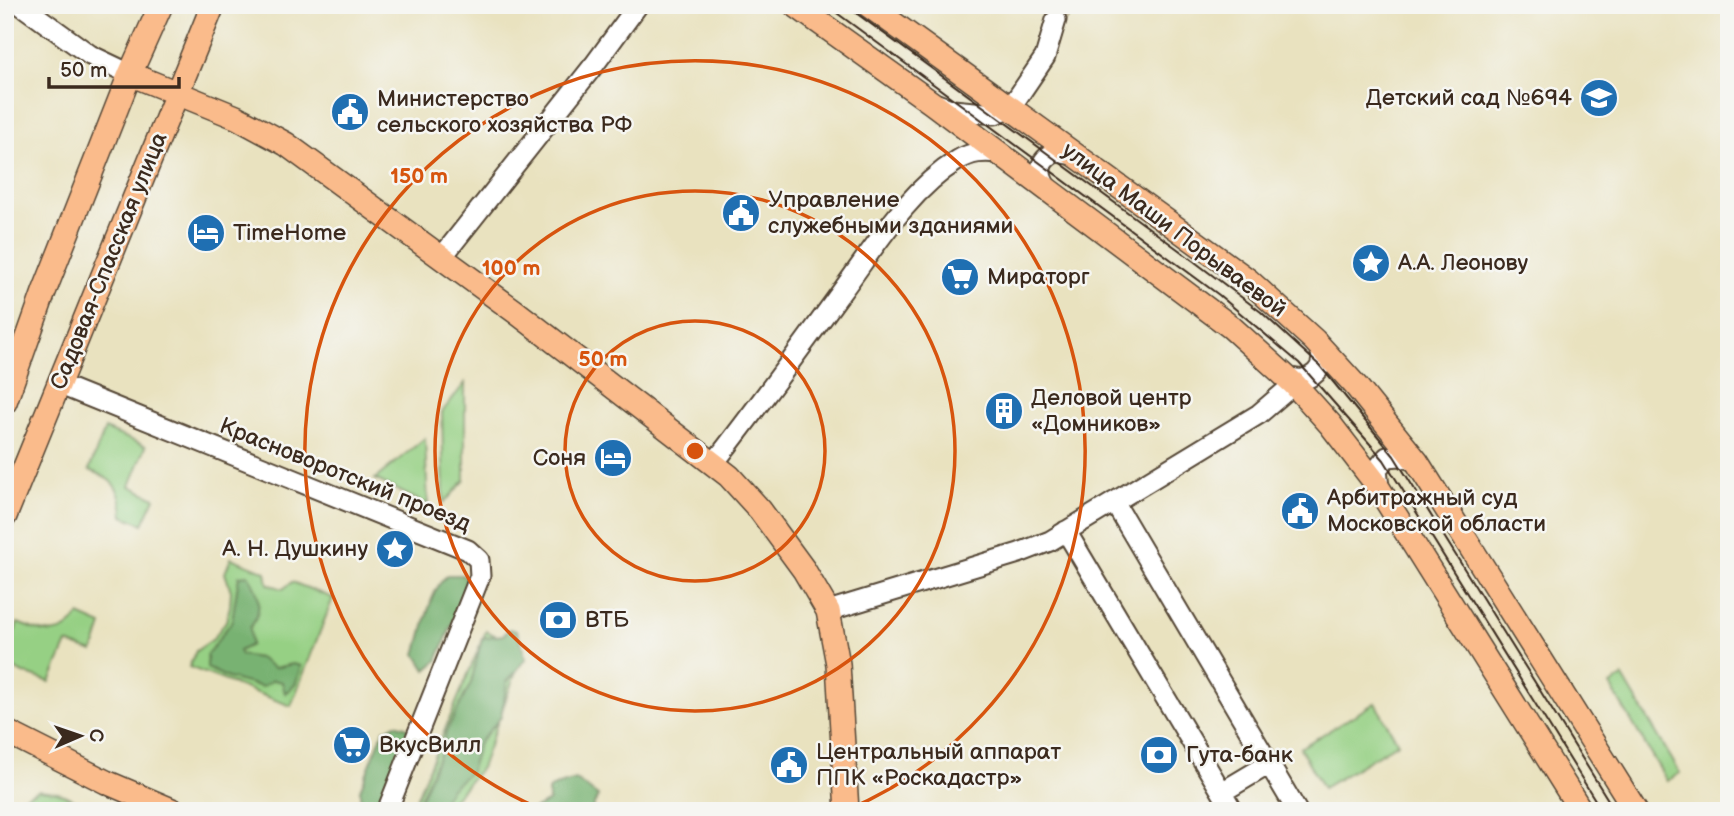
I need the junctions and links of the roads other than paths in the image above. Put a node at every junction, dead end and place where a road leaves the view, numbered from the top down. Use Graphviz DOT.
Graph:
graph roads {
  1 [pos="21,5"];
  2 [pos="161,5"];
  3 [pos="213,5"];
  4 [pos="638,5"];
  5 [pos="795,5"];
  6 [pos="868,5"];
  7 [pos="1056,20"];
  8 [pos="131,75"];
  9 [pos="177,93"];
  10 [pos="932,103"];
  11 [pos="1011,107"];
  12 [pos="999,152"];
  13 [pos="1075,155"];
  14 [pos="1047,188"];
  15 [pos="442,257"];
  16 [pos="29,330"];
  17 [pos="1314,340"];
  18 [pos="5,364"];
  19 [pos="1289,379"];
  20 [pos="58,384"];
  21 [pos="5,402"];
  22 [pos="1417,462"];
  23 [pos="714,463"];
  24 [pos="1379,488"];
  25 [pos="1114,502"];
  26 [pos="5,516"];
  27 [pos="1066,531"];
  28 [pos="828,611"];
  29 [pos="7,733"];
  30 [pos="1269,764"];
  31 [pos="1222,792"];
  32 [pos="173,811"];
  33 [pos="387,811"];
  34 [pos="847,811"];
  35 [pos="1233,811"];
  36 [pos="1297,811"];
  37 [pos="1581,811"];
  38 [pos="1636,811"];
  1 -- 8 [label="street"];
  2 -- 8 [label="main road, Садовая-Спасская улица"];
  3 -- 9 [label="main road, Садовая-Спасская улица"];
  4 -- 15 [label="street"];
  5 -- 10 [label="main road, улица Маши Порываевой"];
  6 -- 11 [label="main road, улица Маши Порываевой"];
  7 -- 11 [label="street"];
  8 -- 9 [label="main road"];
  8 -- 16 [label="main road, Садовая-Спасская улица"];
  9 -- 15 [label="main road"];
  9 -- 20 [label="main road, Садовая-Спасская улица"];
  10 -- 11 [label="street"];
  10 -- 12 [label="main road, улица Маши Порываевой"];
  11 -- 13 [label="main road, улица Маши Порываевой"];
  12 -- 14 [label="main road, улица Маши Порываевой"];
  12 -- 23 [label="street"];
  13 -- 14 [label="street"];
  13 -- 17 [label="main road, улица Маши Порываевой"];
  14 -- 19 [label="main road, улица Маши Порываевой"];
  15 -- 23 [label="main road"];
  16 -- 18 [label="main road, Садовая-Спасская улица"];
  16 -- 21 [label="main road, Садовая-Спасская улица"];
  17 -- 19 [label="street"];
  17 -- 22 [label="main road, улица Маши Порываевой"];
  19 -- 24 [label="main road, улица Маши Порываевой"];
  19 -- 25 [label="street"];
  20 -- 26 [label="main road, Садовая-Спасская улица"];
  20 -- 33 [label="street, Красноворотский проезд"];
  22 -- 24 [label="street"];
  22 -- 38 [label="main road, улица Маши Порываевой"];
  23 -- 28 [label="main road"];
  24 -- 37 [label="main road, улица Маши Порываевой"];
  25 -- 27 [label="street"];
  25 -- 30 [label="street"];
  27 -- 28 [label="street"];
  27 -- 31 [label="street"];
  28 -- 34 [label="main road"];
  29 -- 32 [label="main road"];
  30 -- 31 [label="street"];
  30 -- 36 [label="street"];
  31 -- 35 [label="street"];
}
